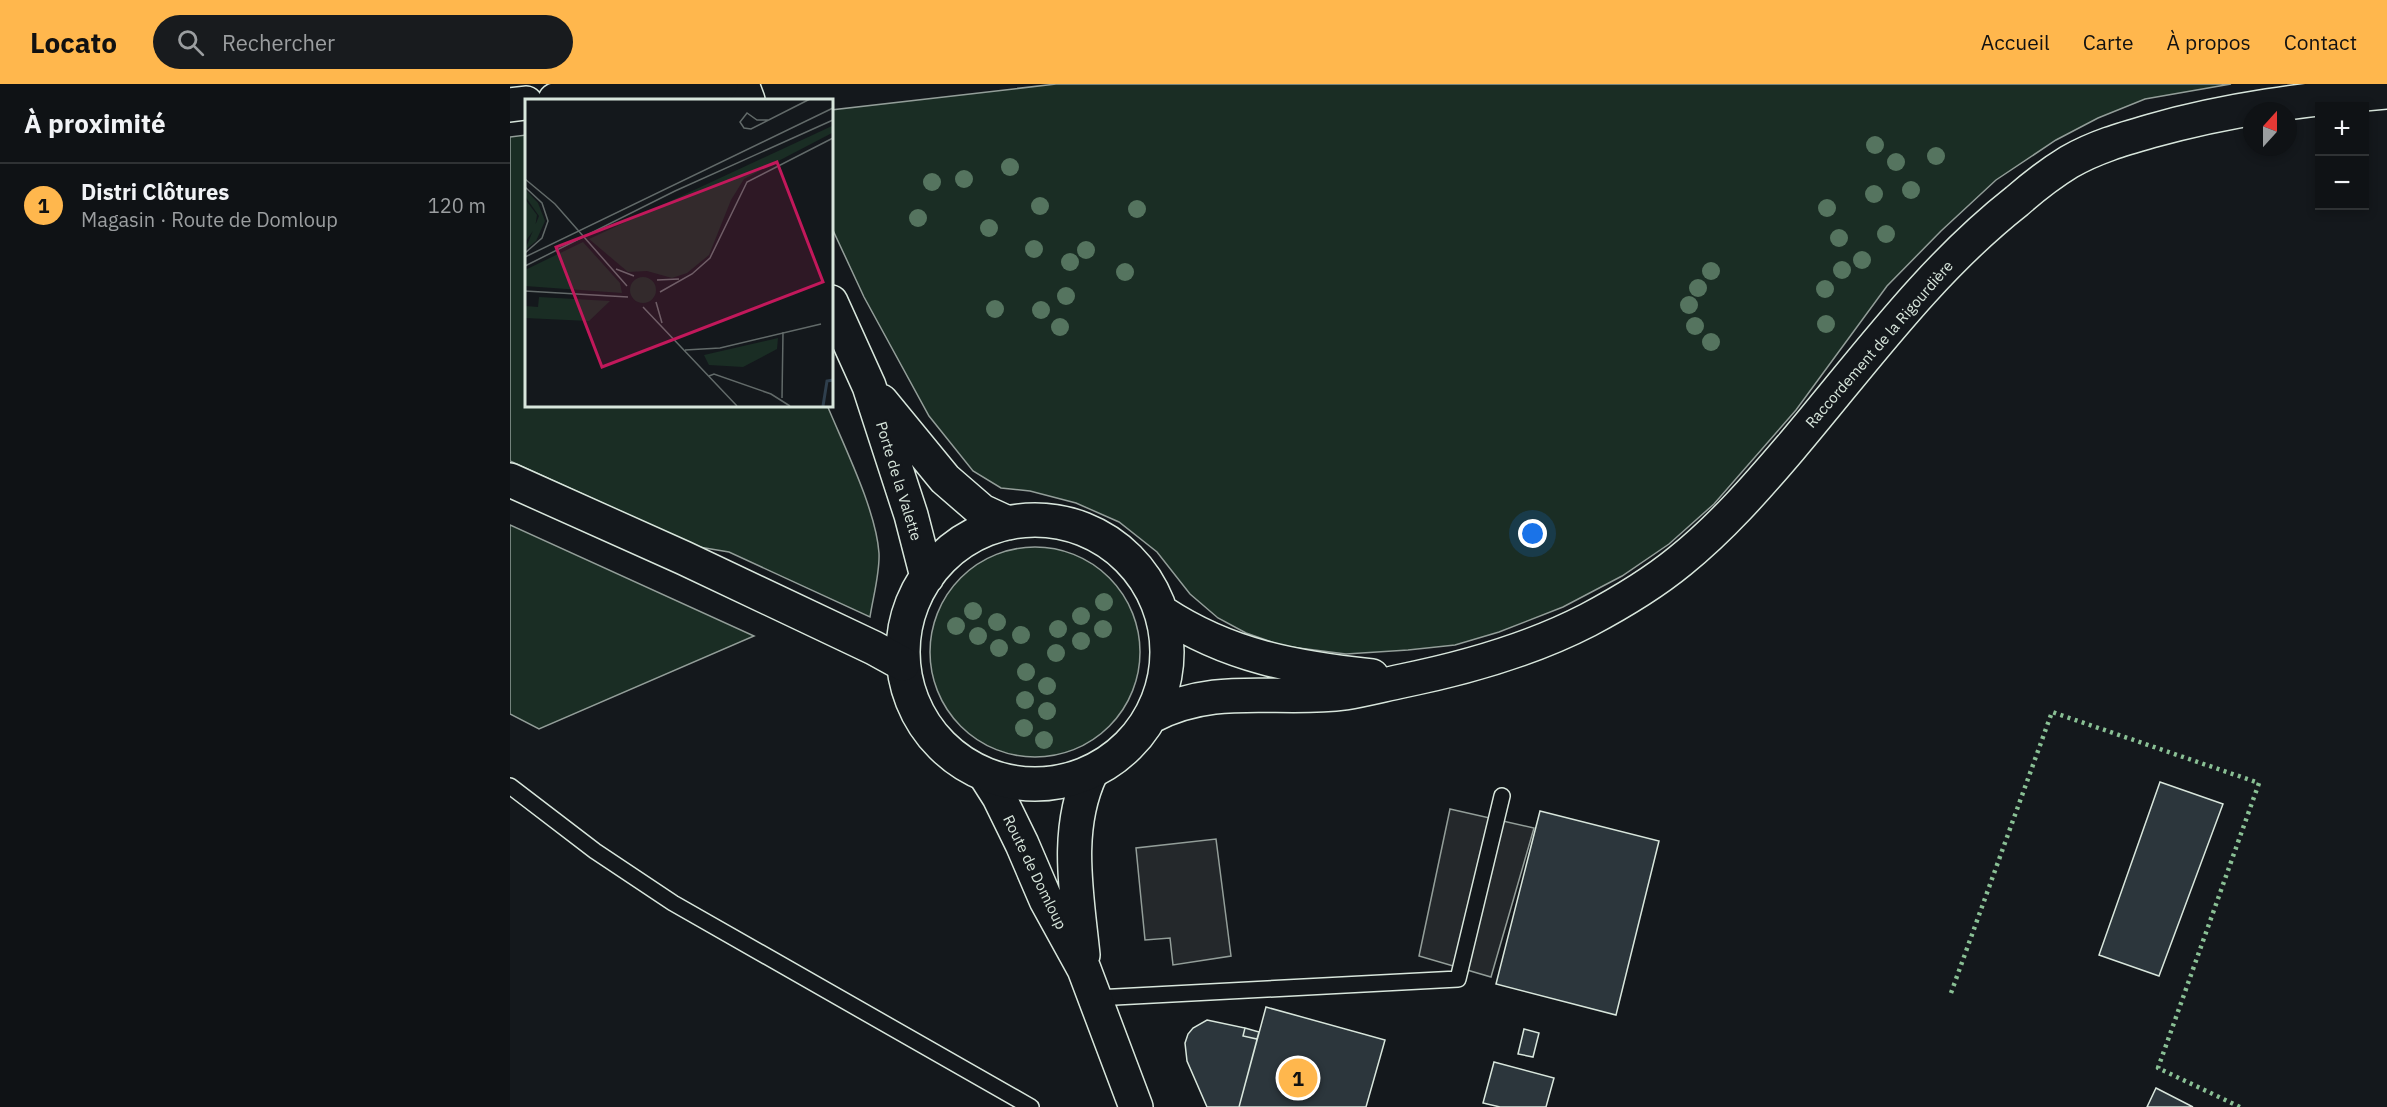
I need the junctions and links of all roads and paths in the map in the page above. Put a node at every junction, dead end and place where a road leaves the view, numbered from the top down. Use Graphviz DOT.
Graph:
graph roads {
  1 [pos="721,84"];
  2 [pos="742,84"];
  3 [pos="2387,92"];
  4 [pos="566,99"];
  5 [pos="748,99"];
  6 [pos="525,103"];
  7 [pos="510,105"];
  8 [pos="832,304"];
  9 [pos="869,386"];
  10 [pos="510,480"];
  11 [pos="1008,523"];
  12 [pos="927,577"];
  13 [pos="1163,613"];
  14 [pos="903,664"];
  15 [pos="1410,680"];
  16 [pos="1152,716"];
  17 [pos="1091,773"];
  18 [pos="985,775"];
  19 [pos="510,786"];
  20 [pos="1502,796"];
  21 [pos="1090,983"];
  22 [pos="1031,1107"];
  23 [pos="1136,1107"];
  1 -- 4 [label="main road"];
  2 -- 5 [label="main road"];
  3 -- 15 [label="main road, Raccordement de la Rigourdière"];
  6 -- 7 [label="main road"];
  8 -- 9 [label="main road, Porte de la Valette"];
  9 -- 11 [label="main road, Porte de la Valette"];
  9 -- 12 [label="main road, Porte de la Valette"];
  10 -- 14 [label="main road"];
  11 -- 12 [label="main road"];
  11 -- 13 [label="main road"];
  12 -- 14 [label="main road"];
  13 -- 15 [label="main road, Raccordement de la Rigourdière"];
  13 -- 16 [label="main road"];
  14 -- 18 [label="main road"];
  15 -- 16 [label="main road, Raccordement de la Rigourdière"];
  16 -- 17 [label="main road"];
  17 -- 18 [label="main road"];
  17 -- 21 [label="main road, Route de Domloup"];
  18 -- 21 [label="main road, Route de Domloup"];
  19 -- 22 [label="lane"];
  20 -- 21 [label="lane"];
  21 -- 23 [label="main road, Route de Domloup"];
}
